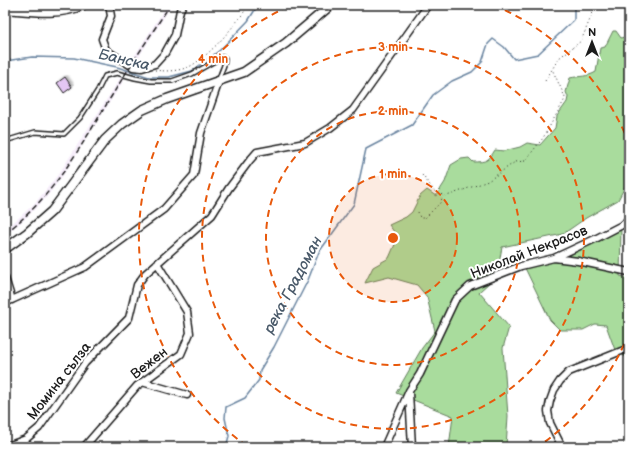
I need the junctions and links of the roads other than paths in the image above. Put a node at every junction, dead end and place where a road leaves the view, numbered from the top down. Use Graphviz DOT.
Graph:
graph roads {
  1 [pos="83,5"];
  2 [pos="109,5"];
  3 [pos="183,5"];
  4 [pos="331,5"];
  5 [pos="428,5"];
  6 [pos="5,9"];
  7 [pos="219,81"];
  8 [pos="5,141"];
  9 [pos="629,218"];
  10 [pos="5,249"];
  11 [pos="554,258"];
  12 [pos="157,263"];
  13 [pos="629,272"];
  14 [pos="5,278"];
  15 [pos="12,300"];
  16 [pos="5,303"];
  17 [pos="629,348"];
  18 [pos="142,382"];
  19 [pos="409,391"];
  20 [pos="187,395"];
  21 [pos="629,444"];
  22 [pos="5,447"];
  23 [pos="84,447"];
  24 [pos="384,447"];
  25 [pos="412,447"];
  26 [pos="562,447"];
  27 [pos="628,447"];
  1 -- 6 [label="street"];
  2 -- 3 [label="street"];
  4 -- 7 [label="street"];
  5 -- 12 [label="street, Момина сълза"];
  7 -- 8 [label="lane"];
  7 -- 10 [label="street"];
  7 -- 15 [label="street"];
  9 -- 11 [label="street, Николай Некрасов"];
  11 -- 13 [label="street"];
  11 -- 19 [label="street, Николай Некрасов"];
  12 -- 18 [label="street, Вежен"];
  12 -- 22 [label="street, Момина сълза"];
  14 -- 15 [label="street"];
  15 -- 16 [label="street"];
  17 -- 26 [label="street"];
  18 -- 20 [label="street"];
  18 -- 23 [label="street, Вежен"];
  19 -- 24 [label="street, Николай Некрасов"];
  19 -- 25 [label="street"];
  21 -- 27 [label="street"];
}
